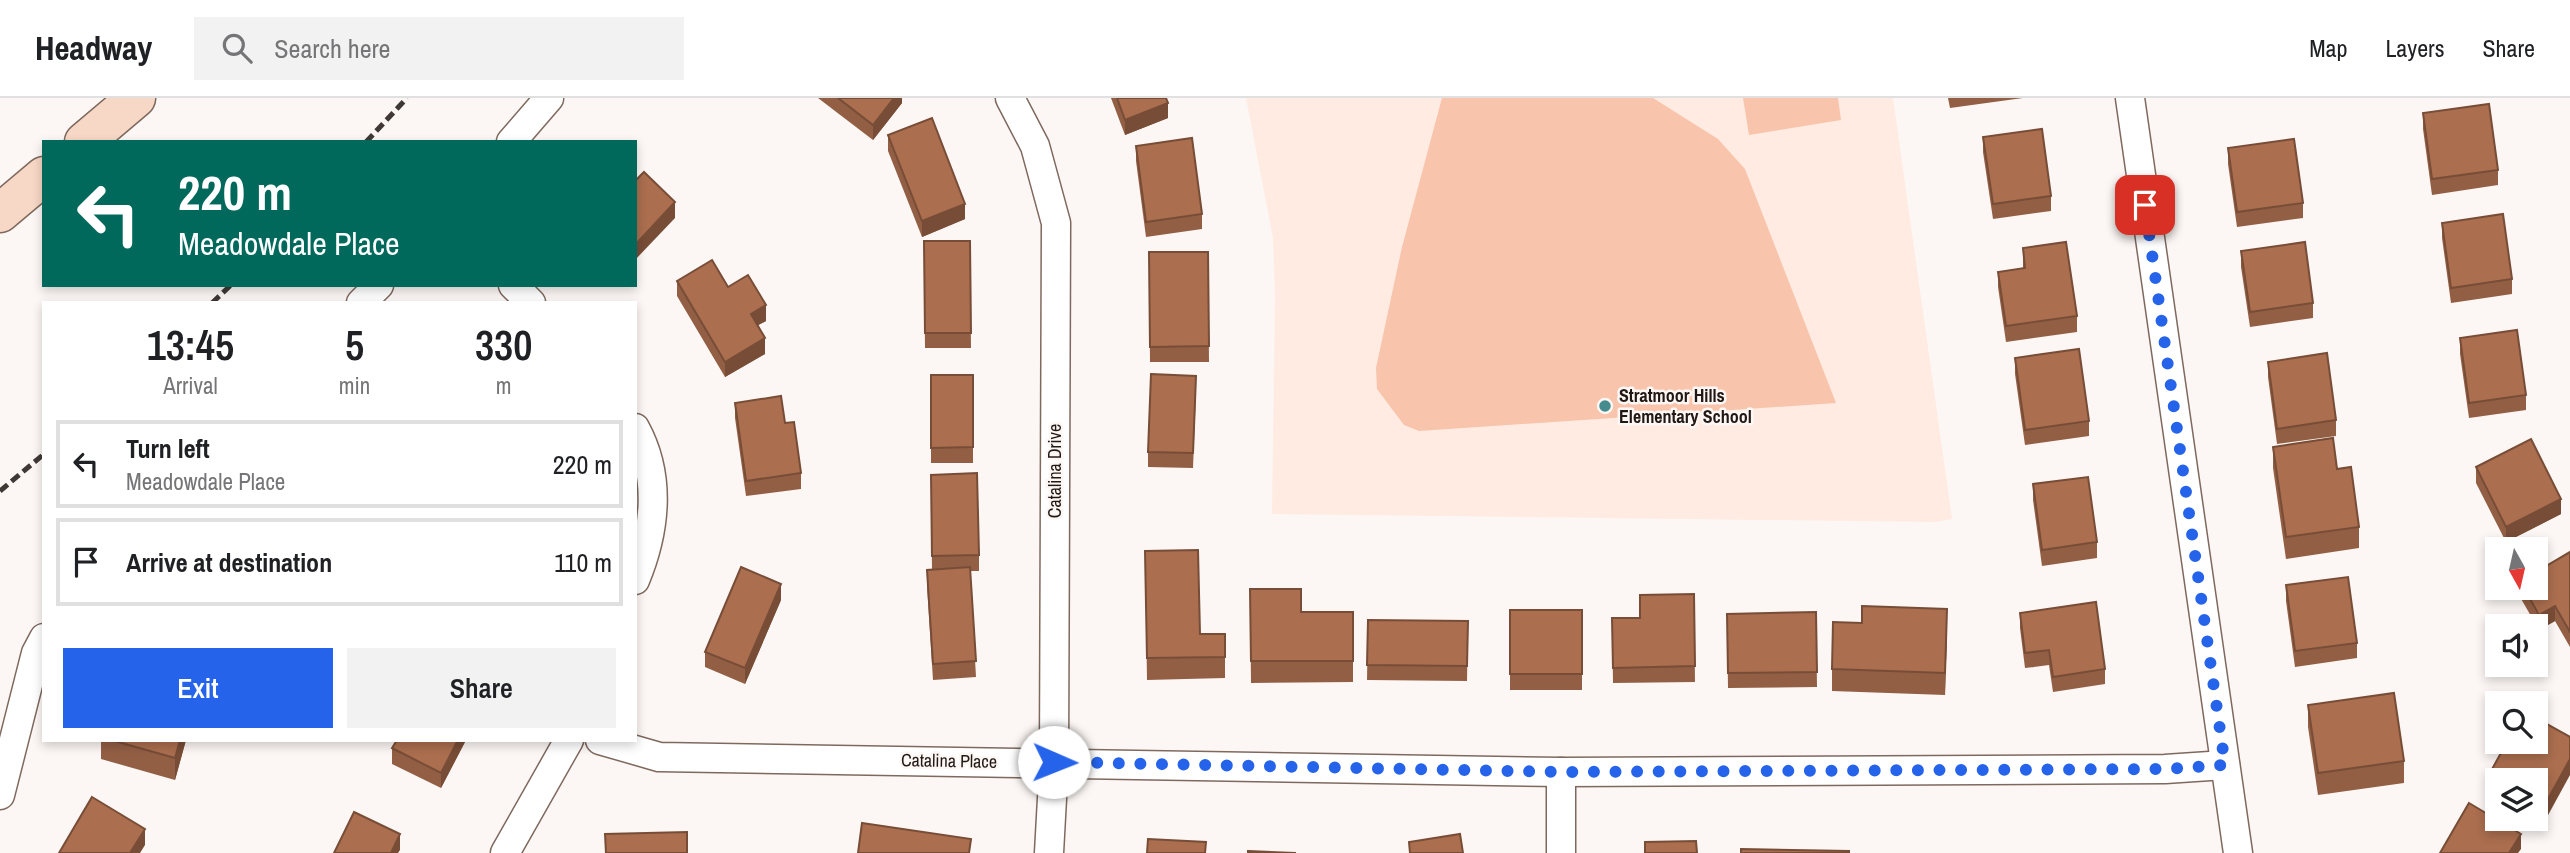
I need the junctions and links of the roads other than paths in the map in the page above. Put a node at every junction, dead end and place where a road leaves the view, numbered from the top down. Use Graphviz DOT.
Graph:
graph roads {
  1 [pos="136,98"];
  2 [pos="549,98"];
  3 [pos="1010,98"];
  4 [pos="2130,98"];
  5 [pos="86,140"];
  6 [pos="513,140"];
  7 [pos="42,178"];
  8 [pos="0,213"];
  9 [pos="377,287"];
  10 [pos="515,287"];
  11 [pos="363,301"];
  12 [pos="529,301"];
  13 [pos="637,432"];
  14 [pos="637,575"];
  15 [pos="42,642"];
  16 [pos="568,742"];
  17 [pos="607,742"];
  18 [pos="1054,762"];
  19 [pos="2225,765"];
  20 [pos="1561,772"];
  21 [pos="0,795"];
  22 [pos="505,853"];
  23 [pos="1049,853"];
  24 [pos="1561,853"];
  25 [pos="2238,853"];
  1 -- 5 [label="main road"];
  2 -- 6 [label="street"];
  3 -- 18 [label="street, Catalina Drive"];
  4 -- 19 [label="street"];
  7 -- 8 [label="main road"];
  9 -- 11 [label="street"];
  10 -- 12 [label="street"];
  13 -- 14 [label="street"];
  15 -- 21 [label="street"];
  16 -- 22 [label="street"];
  17 -- 18 [label="street, Catalina Place"];
  18 -- 20 [label="street, Catalina Place"];
  18 -- 23 [label="street, Catalina Drive"];
  19 -- 20 [label="street, Catalina Place"];
  19 -- 25 [label="street"];
  20 -- 24 [label="street"];
}
